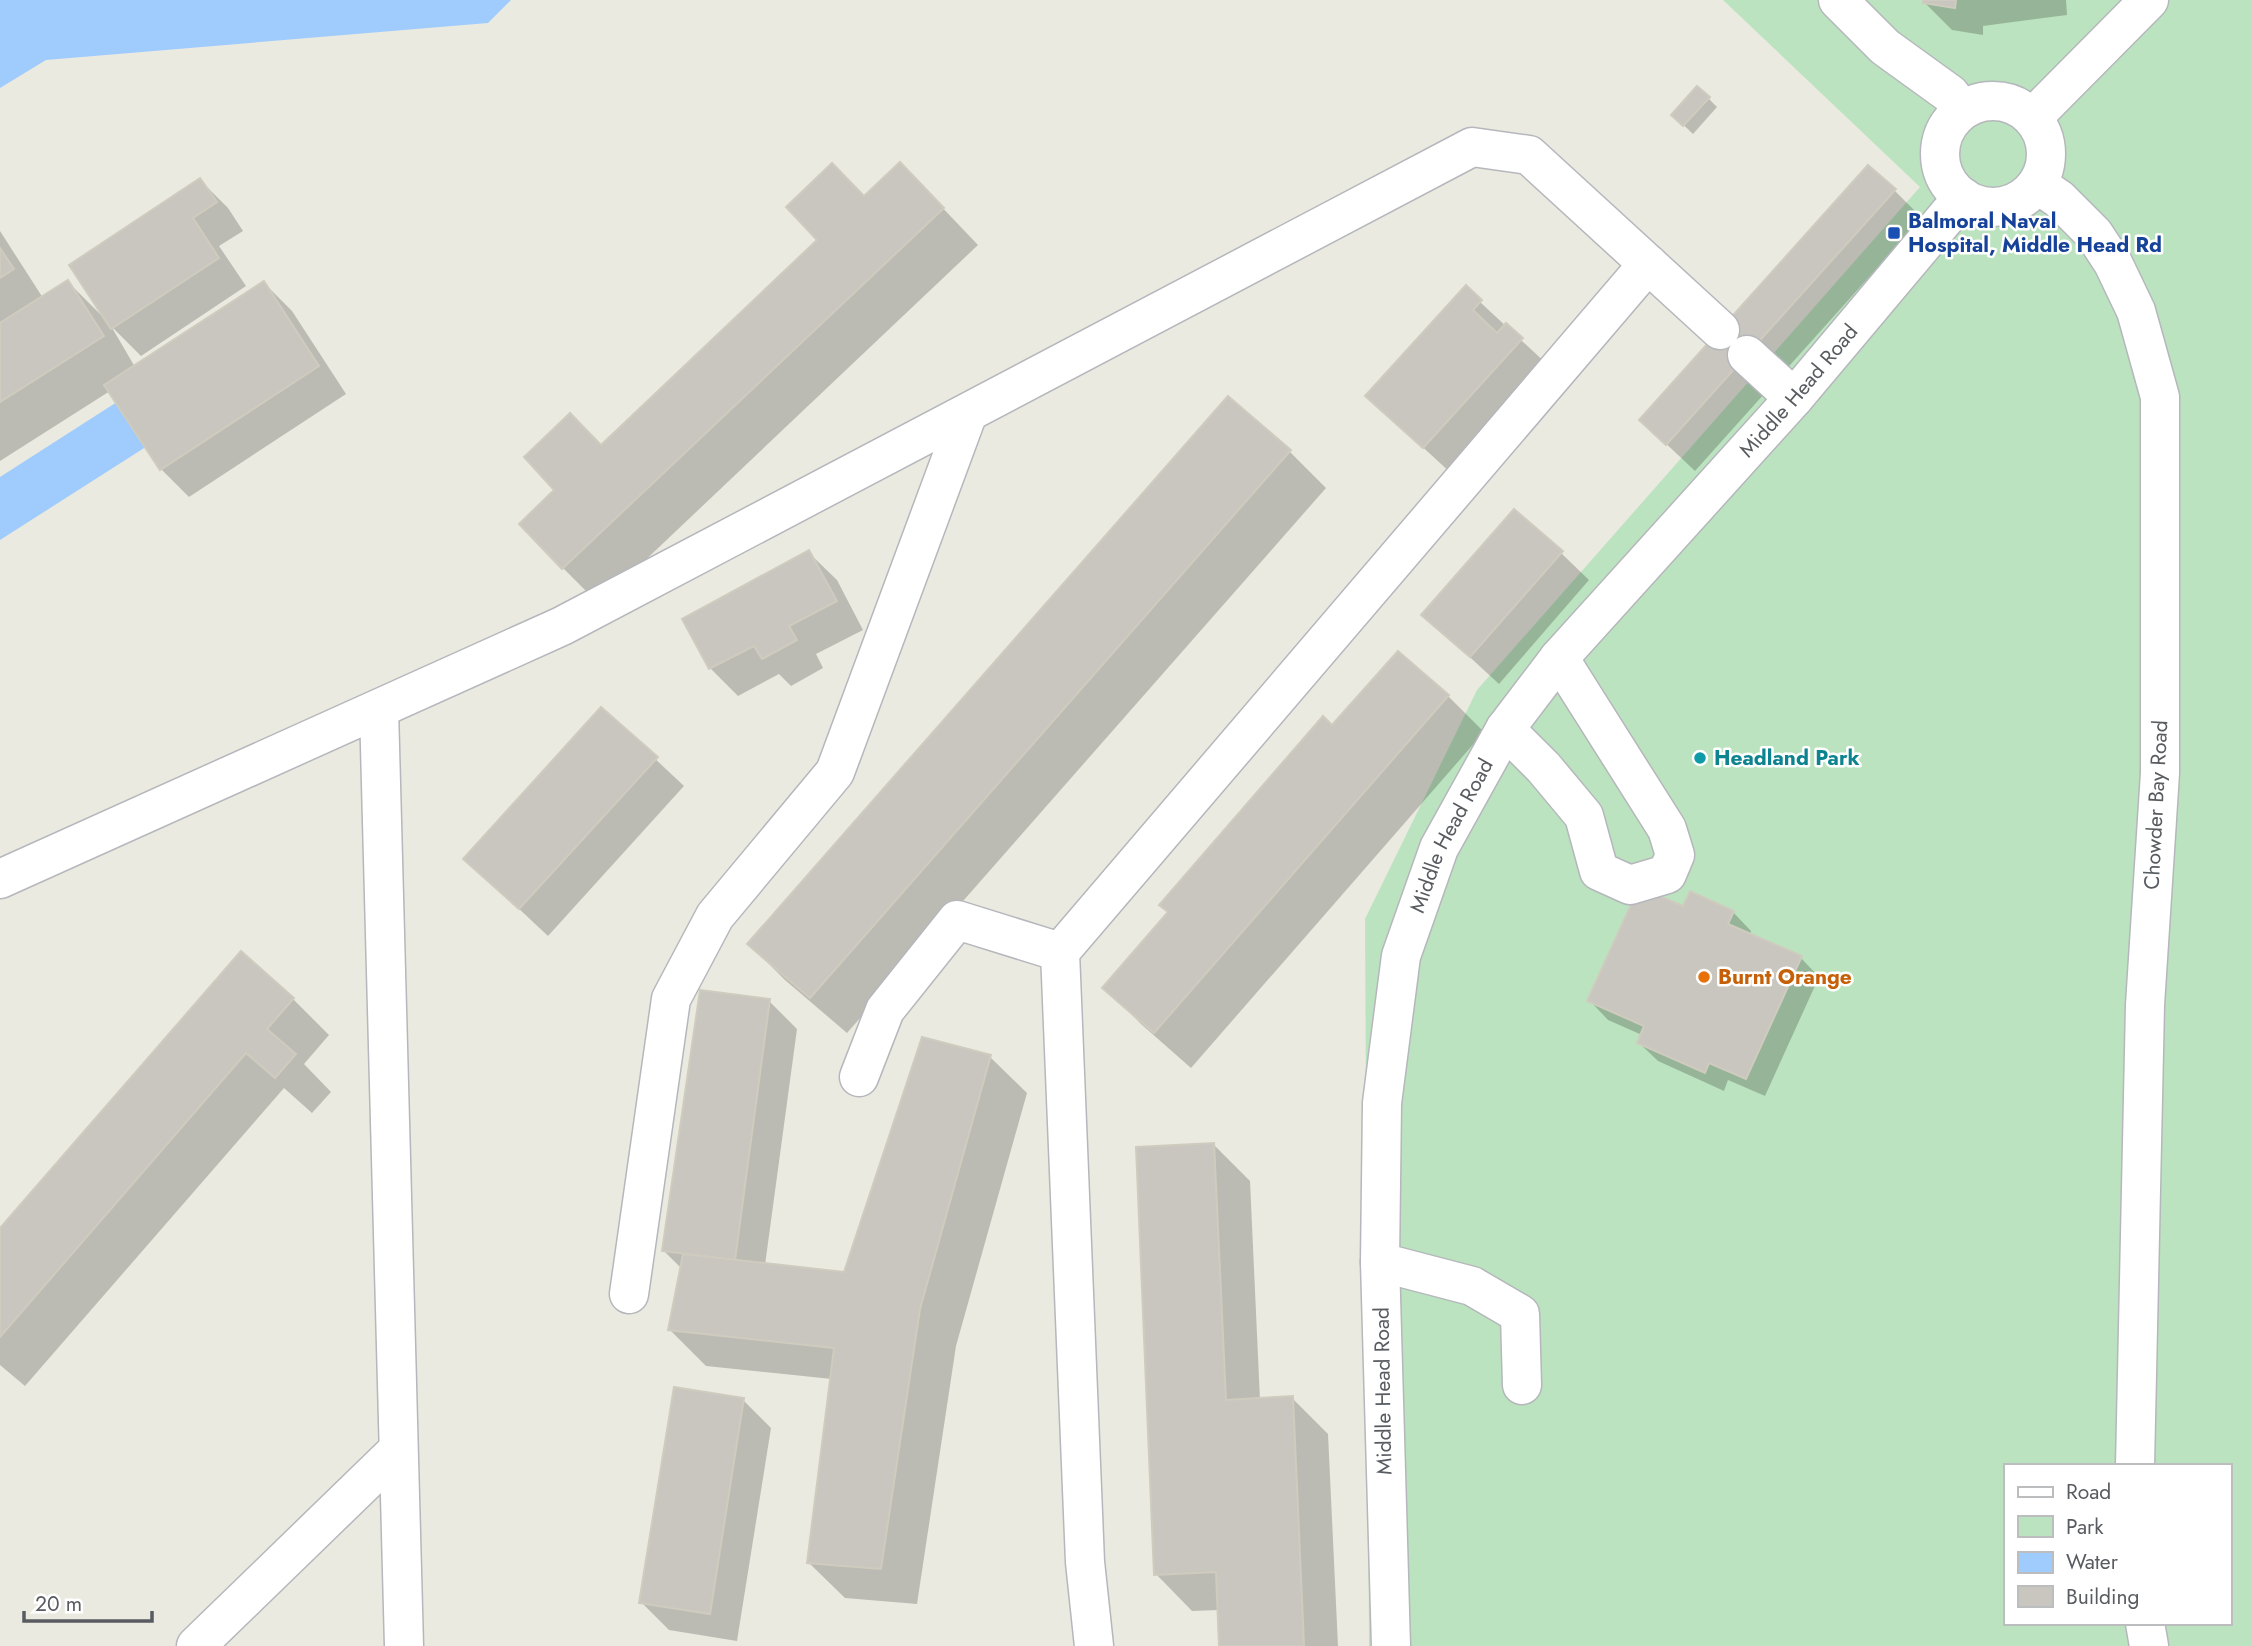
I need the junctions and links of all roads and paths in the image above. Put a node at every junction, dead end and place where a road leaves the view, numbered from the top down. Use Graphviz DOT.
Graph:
graph roads {
  1 [pos="1838,0"];
  2 [pos="2149,0"];
  3 [pos="1962,110"];
  4 [pos="2033,117"];
  5 [pos="2037,184"];
  6 [pos="1962,197"];
  7 [pos="1648,264"];
  8 [pos="1720,330"];
  9 [pos="1747,355"];
  10 [pos="1794,398"];
  11 [pos="968,413"];
  12 [pos="1559,657"];
  13 [pos="379,709"];
  14 [pos="1505,729"];
  15 [pos="0,879"];
  16 [pos="1060,951"];
  17 [pos="859,1077"];
  18 [pos="1380,1262"];
  19 [pos="629,1294"];
  20 [pos="1522,1385"];
  21 [pos="398,1450"];
  22 [pos="2135,1464"];
  23 [pos="2145,1625"];
  24 [pos="196,1646"];
  25 [pos="404,1646"];
  26 [pos="1094,1646"];
  27 [pos="1391,1646"];
  28 [pos="2149,1646"];
  1 -- 3 [label="street"];
  2 -- 4 [label="street"];
  3 -- 4 [label="street"];
  3 -- 6 [label="street"];
  4 -- 5 [label="street"];
  5 -- 6 [label="street"];
  5 -- 22 [label="street, Chowder Bay Road"];
  6 -- 10 [label="street, Middle Head Road"];
  7 -- 8 [label="street"];
  7 -- 11 [label="street"];
  7 -- 16 [label="street"];
  9 -- 10 [label="street"];
  10 -- 12 [label="street, Middle Head Road"];
  11 -- 13 [label="street"];
  11 -- 19 [label="street"];
  12 -- 14 [label="street, Middle Head Road"];
  12 -- 14 [label="street"];
  13 -- 15 [label="street"];
  13 -- 21 [label="street"];
  14 -- 18 [label="street, Middle Head Road"];
  16 -- 17 [label="street"];
  16 -- 26 [label="street"];
  18 -- 20 [label="street"];
  18 -- 27 [label="street, Middle Head Road"];
  21 -- 24 [label="street"];
  21 -- 25 [label="street"];
  23 -- 28 [label="street"];
}
